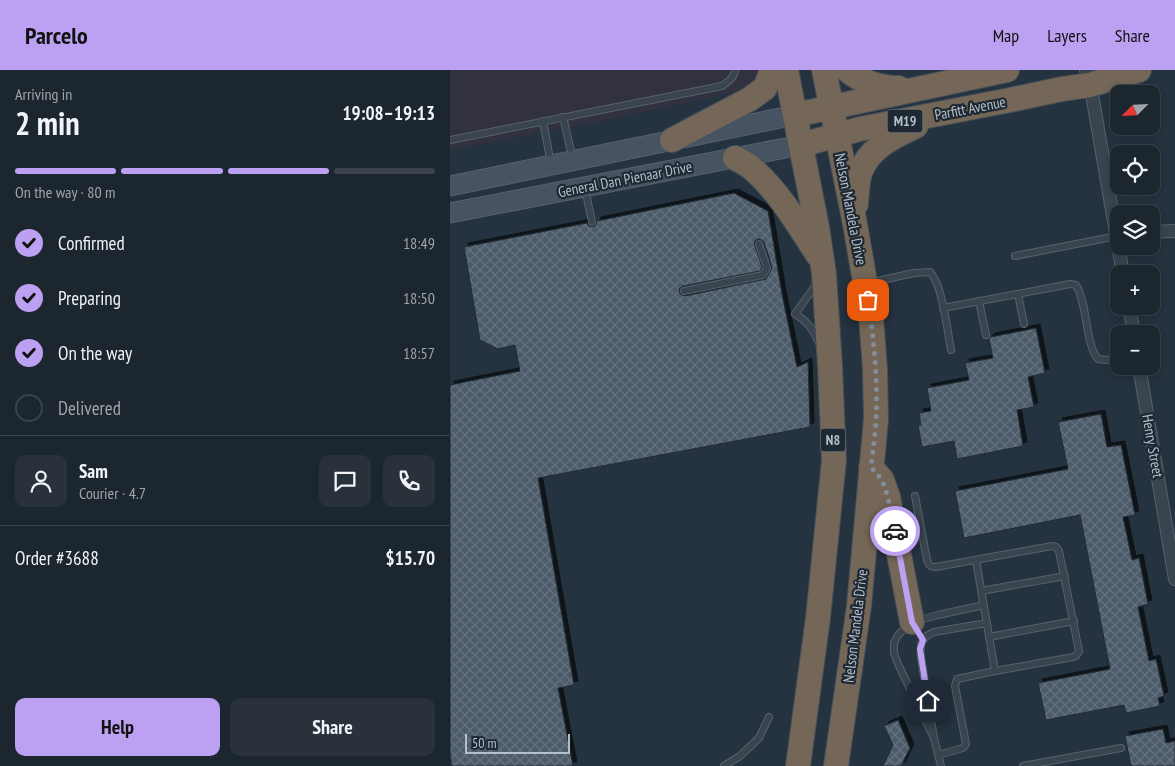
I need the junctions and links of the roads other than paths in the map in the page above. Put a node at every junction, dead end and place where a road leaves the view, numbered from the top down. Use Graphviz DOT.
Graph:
graph roads {
  1 [pos="735,70"];
  2 [pos="772,70"];
  3 [pos="786,70"];
  4 [pos="824,70"];
  5 [pos="847,70"];
  6 [pos="1007,70"];
  7 [pos="1139,70"];
  8 [pos="982,74"];
  9 [pos="1088,77"];
  10 [pos="923,88"];
  11 [pos="831,107"];
  12 [pos="795,115"];
  13 [pos="935,115"];
  14 [pos="563,117"];
  15 [pos="543,121"];
  16 [pos="837,135"];
  17 [pos="450,140"];
  18 [pos="672,140"];
  19 [pos="801,145"];
  20 [pos="735,158"];
  21 [pos="573,160"];
  22 [pos="552,165"];
  23 [pos="658,172"];
  24 [pos="450,186"];
  25 [pos="585,186"];
  26 [pos="1112,205"];
  27 [pos="450,213"];
  28 [pos="592,222"];
  29 [pos="854,224"];
  30 [pos="1175,231"];
  31 [pos="1160,232"];
  32 [pos="1110,238"];
  33 [pos="759,244"];
  34 [pos="1015,256"];
  35 [pos="823,267"];
  36 [pos="865,284"];
  37 [pos="684,291"];
  38 [pos="1018,294"];
  39 [pos="979,301"];
  40 [pos="943,308"];
  41 [pos="1024,324"];
  42 [pos="986,335"];
  43 [pos="950,350"];
  44 [pos="1110,359"];
  45 [pos="830,366"];
  46 [pos="1141,375"];
  47 [pos="871,467"];
  48 [pos="915,496"];
  49 [pos="1171,524"];
  50 [pos="1174,559"];
  51 [pos="976,560"];
  52 [pos="1065,576"];
  53 [pos="1175,579"];
  54 [pos="981,591"];
  55 [pos="984,606"];
  56 [pos="1074,621"];
  57 [pos="987,623"];
  58 [pos="917,631"];
  59 [pos="989,637"];
  60 [pos="995,671"];
  61 [pos="769,717"];
  62 [pos="934,738"];
  63 [pos="1120,748"];
  64 [pos="938,755"];
  65 [pos="724,766"];
  66 [pos="798,766"];
  67 [pos="836,766"];
  68 [pos="941,766"];
  69 [pos="1023,766"];
  1 -- 14 [label="lane"];
  2 -- 18 [label="highway"];
  3 -- 12 [label="highway, N8"];
  4 -- 11 [label="highway, Nelson Mandela Drive"];
  5 -- 10 [label="highway"];
  6 -- 8 [label="highway, Parfitt Avenue / M19"];
  7 -- 9 [label="highway, Parfitt Avenue / M19"];
  8 -- 10 [label="highway, Parfitt Avenue / M19"];
  9 -- 13 [label="highway, Parfitt Avenue / M19"];
  9 -- 26 [label="street"];
  10 -- 11 [label="highway, Parfitt Avenue / M19"];
  11 -- 12 [label="highway, Parfitt Avenue / M19"];
  11 -- 16 [label="highway, Nelson Mandela Drive"];
  12 -- 18 [label="street, General Dan Pienaar Drive"];
  12 -- 19 [label="highway, N8"];
  13 -- 16 [label="highway, Parfitt Avenue / M19"];
  13 -- 29 [label="highway"];
  14 -- 15 [label="lane"];
  14 -- 21 [label="lane"];
  15 -- 17 [label="lane"];
  15 -- 22 [label="lane"];
  16 -- 19 [label="highway, Parfitt Avenue / M19"];
  16 -- 29 [label="highway, Nelson Mandela Drive"];
  18 -- 21 [label="street, General Dan Pienaar Drive"];
  19 -- 20 [label="street, General Dan Pienaar Drive"];
  19 -- 35 [label="highway, N8"];
  20 -- 23 [label="street, General Dan Pienaar Drive"];
  20 -- 35 [label="highway"];
  21 -- 22 [label="street, General Dan Pienaar Drive"];
  22 -- 23 [label="street"];
  22 -- 24 [label="street, General Dan Pienaar Drive"];
  23 -- 25 [label="street, General Dan Pienaar Drive"];
  25 -- 27 [label="street, General Dan Pienaar Drive"];
  25 -- 28 [label="lane"];
  29 -- 36 [label="highway, Nelson Mandela Drive"];
  30 -- 31 [label="street"];
  32 -- 34 [label="lane"];
  33 -- 37 [label="lane"];
  35 -- 45 [label="highway, N8"];
  35 -- 45 [label="lane"];
  36 -- 40 [label="lane"];
  36 -- 47 [label="highway, Nelson Mandela Drive"];
  38 -- 39 [label="lane"];
  38 -- 41 [label="lane"];
  38 -- 44 [label="lane"];
  39 -- 40 [label="lane"];
  39 -- 42 [label="lane"];
  40 -- 43 [label="lane"];
  45 -- 66 [label="highway, N8"];
  46 -- 49 [label="street, Henry Street"];
  47 -- 58 [label="highway"];
  47 -- 67 [label="highway, Nelson Mandela Drive"];
  48 -- 51 [label="lane"];
  49 -- 50 [label="street, Henry Street"];
  50 -- 53 [label="street, Henry Street"];
  51 -- 52 [label="lane"];
  51 -- 54 [label="lane"];
  52 -- 54 [label="lane"];
  52 -- 56 [label="lane"];
  54 -- 55 [label="lane"];
  55 -- 57 [label="lane"];
  55 -- 58 [label="lane"];
  56 -- 59 [label="lane"];
  56 -- 60 [label="lane"];
  57 -- 58 [label="lane"];
  57 -- 59 [label="lane"];
  58 -- 62 [label="lane"];
  58 -- 62 [label="lane"];
  59 -- 60 [label="lane"];
  60 -- 64 [label="lane"];
  61 -- 65 [label="lane"];
  62 -- 64 [label="lane"];
  63 -- 69 [label="lane"];
  64 -- 68 [label="lane"];
}
